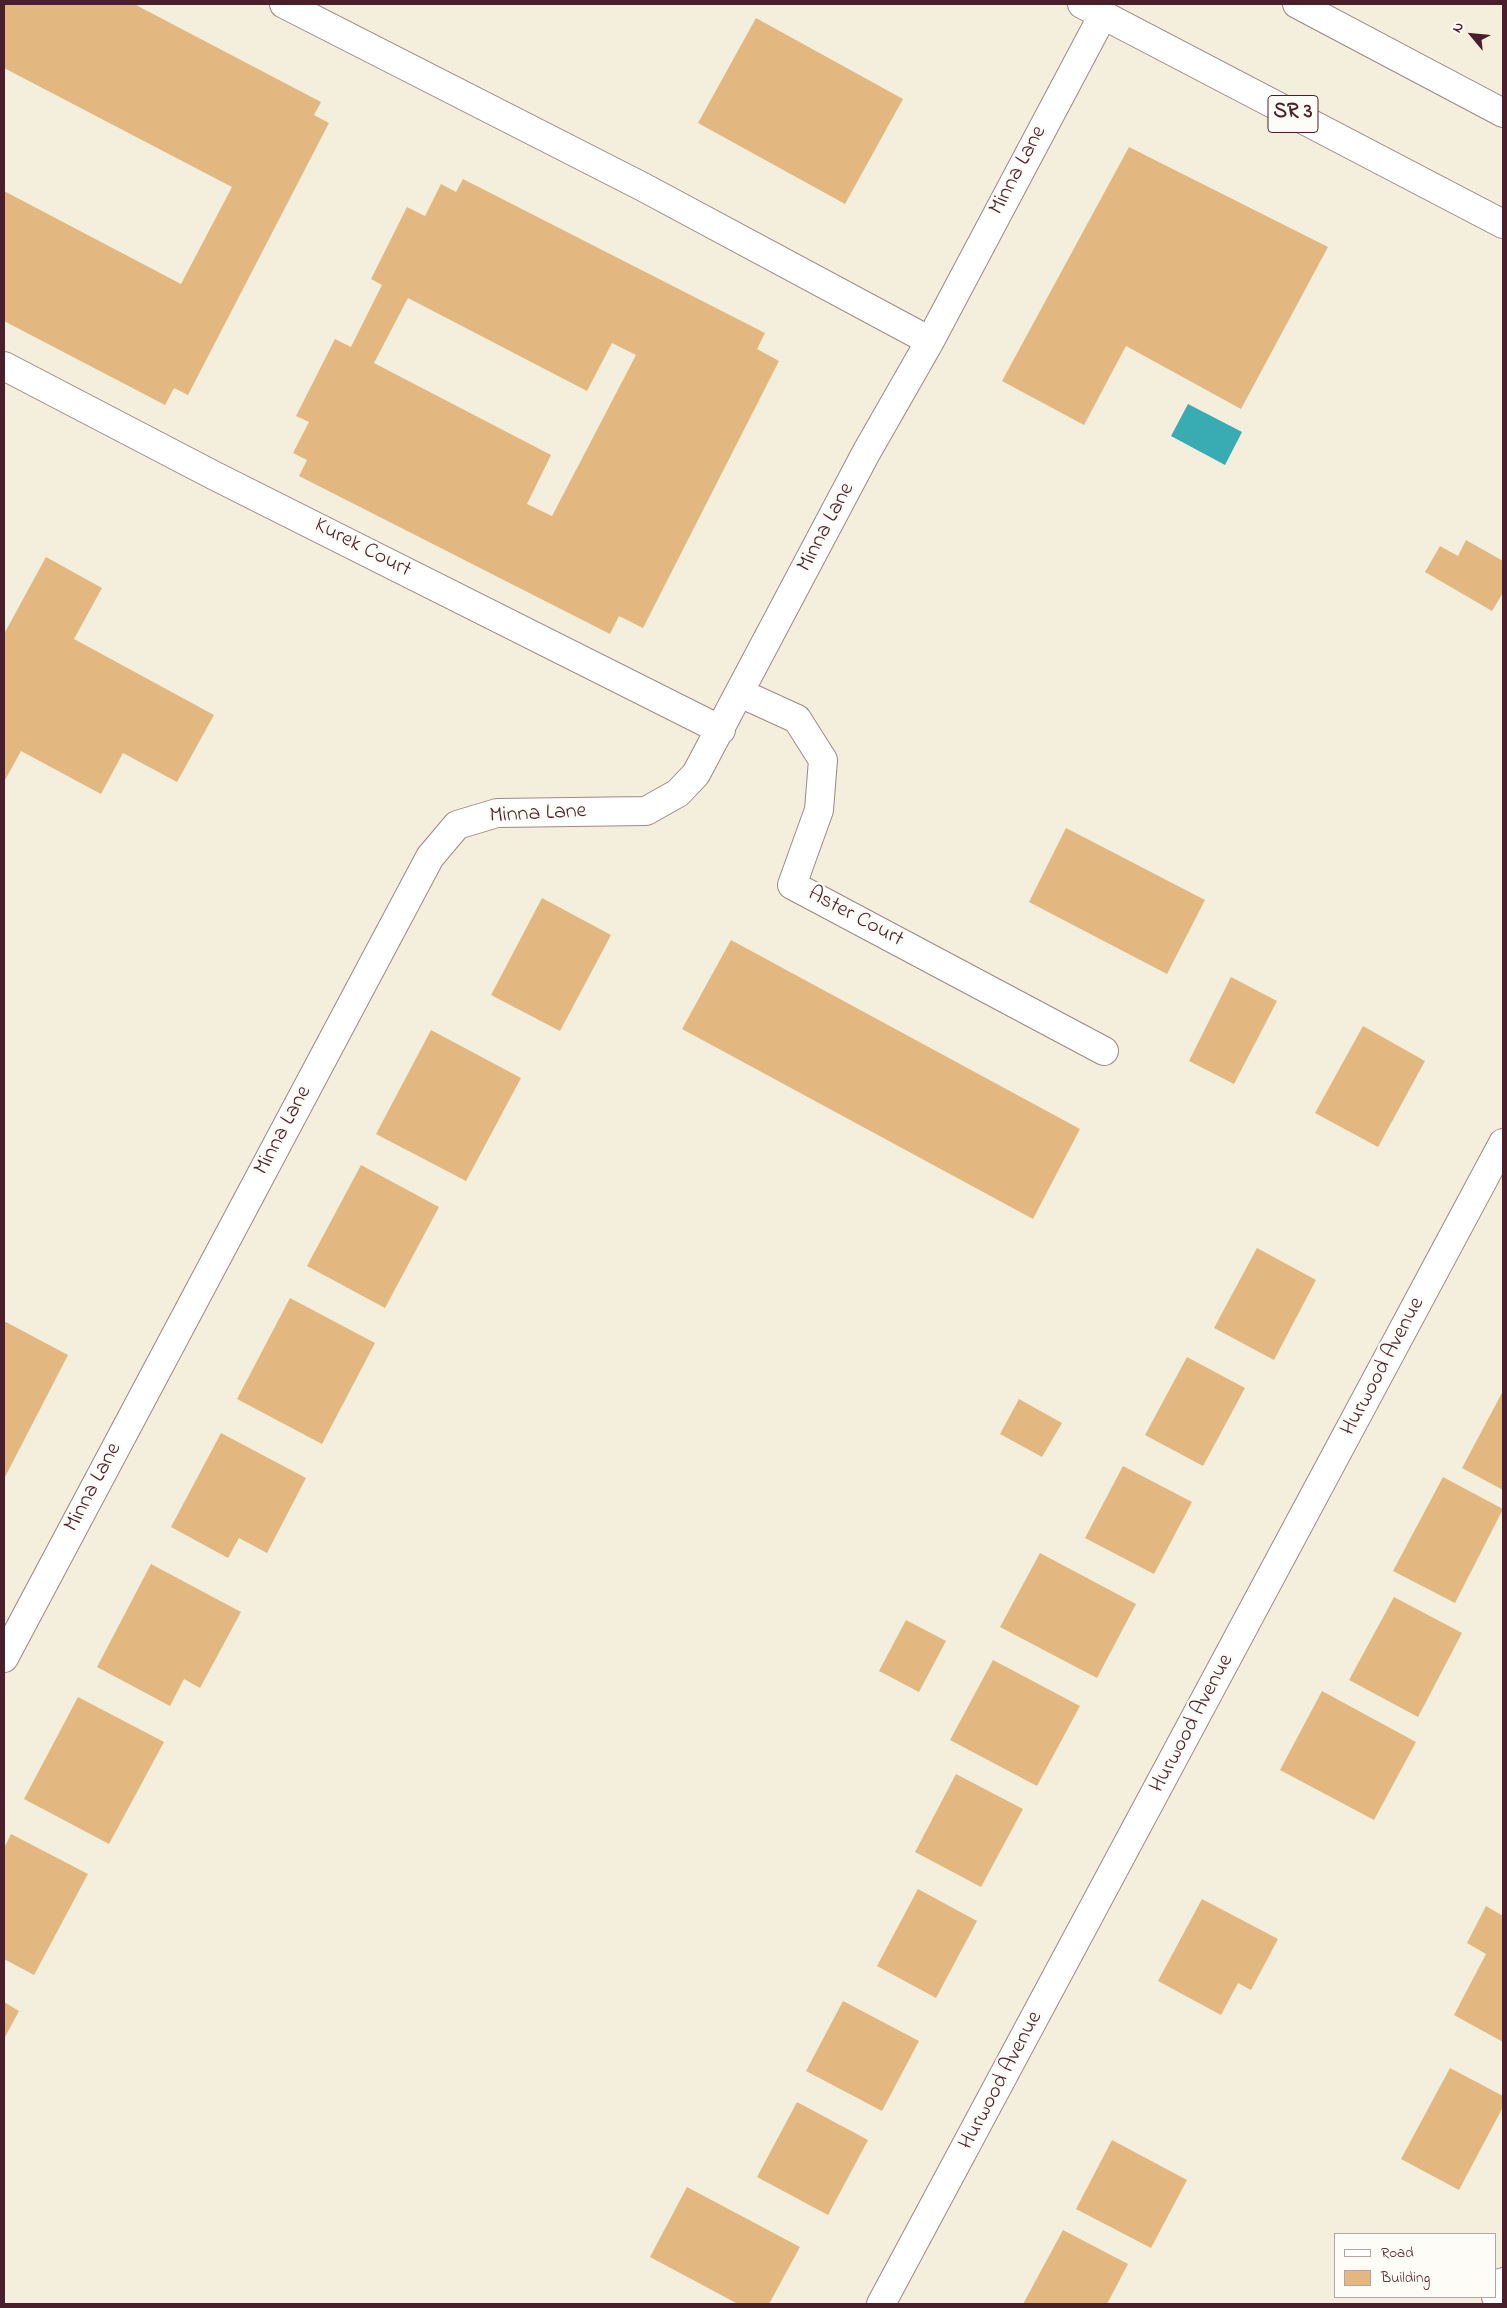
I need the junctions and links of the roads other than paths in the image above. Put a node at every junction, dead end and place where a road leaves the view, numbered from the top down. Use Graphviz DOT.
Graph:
graph roads {
  1 [pos="284,4"];
  2 [pos="1297,4"];
  3 [pos="1093,9"];
  4 [pos="1503,113"];
  5 [pos="1503,224"];
  6 [pos="930,341"];
  7 [pos="4,366"];
  8 [pos="740,693"];
  9 [pos="721,730"];
  10 [pos="1104,1051"];
  11 [pos="1503,1143"];
  12 [pos="4,1658"];
  13 [pos="1503,2282"];
  14 [pos="1497,2295"];
  15 [pos="881,2304"];
  1 -- 6 [label="street"];
  2 -- 4 [label="street"];
  3 -- 5 [label="street, SR 3"];
  3 -- 6 [label="street, Minna Lane"];
  6 -- 8 [label="street, Minna Lane"];
  7 -- 9 [label="street, Kurek Court"];
  8 -- 9 [label="street, Minna Lane"];
  8 -- 10 [label="street, Aster Court"];
  9 -- 12 [label="street, Minna Lane"];
  11 -- 15 [label="street, Hurwood Avenue"];
  13 -- 14 [label="street"];
}
